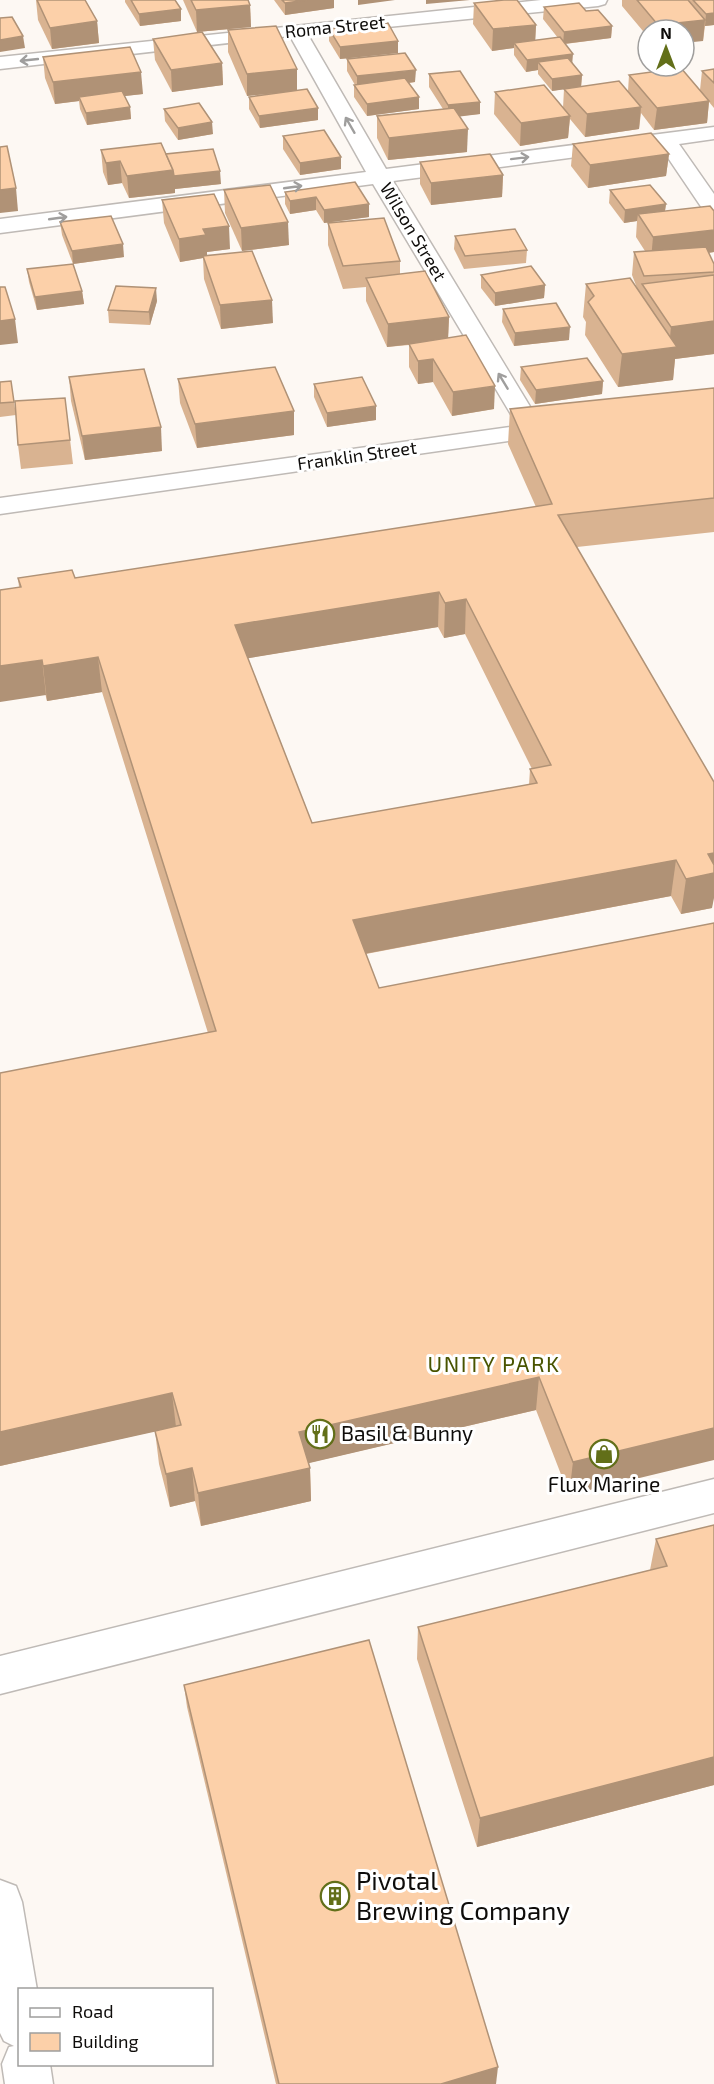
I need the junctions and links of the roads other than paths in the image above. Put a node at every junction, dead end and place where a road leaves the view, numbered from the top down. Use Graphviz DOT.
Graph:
graph roads {
  1 [pos="598,0"];
  2 [pos="296,30"];
  3 [pos="0,63"];
  4 [pos="714,133"];
  5 [pos="665,139"];
  6 [pos="379,176"];
  7 [pos="714,209"];
  8 [pos="0,226"];
  9 [pos="579,425"];
  10 [pos="533,431"];
  11 [pos="0,506"];
  12 [pos="714,1496"];
  13 [pos="0,1675"];
  14 [pos="0,1902"];
  15 [pos="18,2013"];
  16 [pos="26,2066"];
  17 [pos="29,2084"];
  1 -- 2 [label="street, Roma Street"];
  2 -- 3 [label="street, Roma Street, one-way"];
  6 -- 2 [label="street, Wilson Street, one-way"];
  4 -- 5 [label="street"];
  6 -- 5 [label="street, one-way"];
  5 -- 7 [label="street"];
  8 -- 6 [label="street, one-way"];
  10 -- 6 [label="street, Wilson Street, one-way"];
  9 -- 10 [label="street, Franklin Street"];
  10 -- 11 [label="street, Franklin Street"];
  12 -- 13 [label="street"];
  14 -- 15 [label="street"];
  16 -- 17 [label="street"];
}
